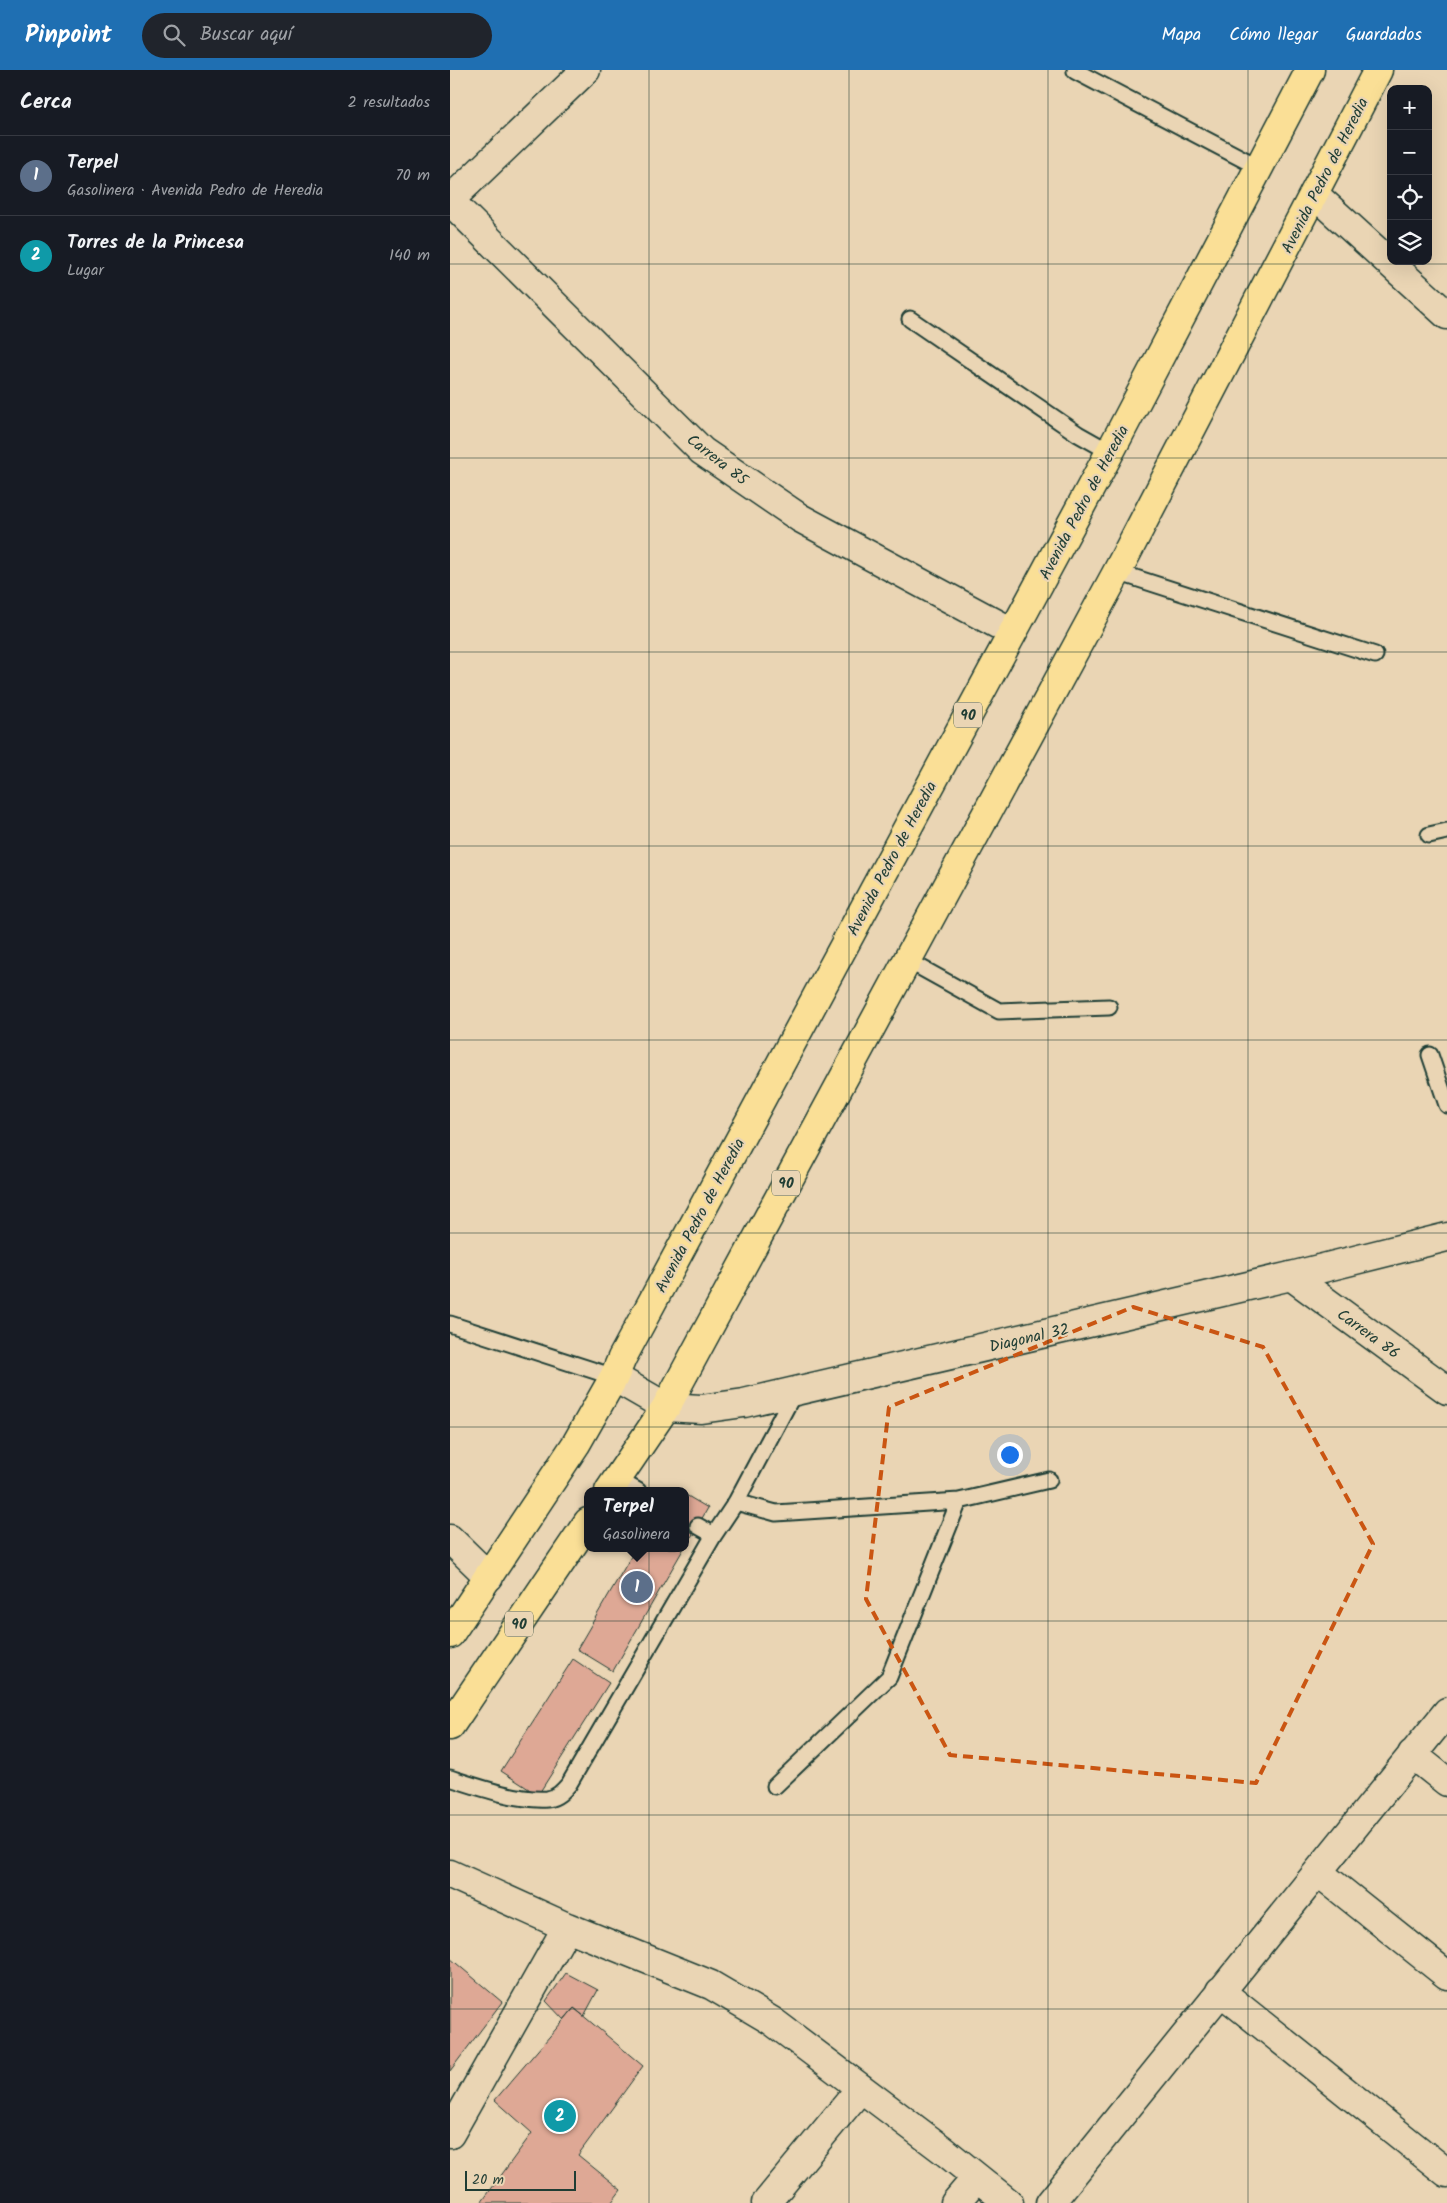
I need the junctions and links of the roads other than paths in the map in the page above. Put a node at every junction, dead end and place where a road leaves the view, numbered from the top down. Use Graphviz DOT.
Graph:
graph roads {
  1 [pos="586,70"];
  2 [pos="1310,70"];
  3 [pos="1378,70"];
  4 [pos="1075,71"];
  5 [pos="1260,168"];
  6 [pos="1314,194"];
  7 [pos="450,201"];
  8 [pos="1447,315"];
  9 [pos="910,319"];
  10 [pos="1110,452"];
  11 [pos="1117,572"];
  12 [pos="1012,632"];
  13 [pos="1375,655"];
  14 [pos="1447,831"];
  15 [pos="1429,835"];
  16 [pos="907,960"];
  17 [pos="1109,1007"];
  18 [pos="1430,1054"];
  19 [pos="1447,1105"];
  20 [pos="1447,1237"];
  21 [pos="1291,1276"];
  22 [pos="450,1324"];
  23 [pos="614,1377"];
  24 [pos="1447,1390"];
  25 [pos="795,1391"];
  26 [pos="666,1407"];
  27 [pos="1049,1480"];
  28 [pos="622,1487"];
  29 [pos="959,1501"];
  30 [pos="736,1502"];
  31 [pos="698,1526"];
  32 [pos="584,1528"];
  33 [pos="714,1535"];
  34 [pos="450,1539"];
  35 [pos="488,1577"];
  36 [pos="450,1634"];
  37 [pos="1447,1712"];
  38 [pos="450,1726"];
  39 [pos="1412,1754"];
  40 [pos="450,1778"];
  41 [pos="1447,1782"];
  42 [pos="775,1786"];
  43 [pos="1318,1872"];
  44 [pos="450,1874"];
  45 [pos="567,1927"];
  46 [pos="1447,1975"];
  47 [pos="1220,1991"];
  48 [pos="861,2088"];
  49 [pos="450,2134"];
  50 [pos="1447,2172"];
  51 [pos="976,2178"];
  52 [pos="766,2203"];
  53 [pos="956,2203"];
  54 [pos="1009,2203"];
  55 [pos="1050,2203"];
  1 -- 7 [label="street"];
  2 -- 5 [label="highway, Avenida Pedro de Heredia / 90"];
  3 -- 6 [label="highway, Avenida Pedro de Heredia / 90"];
  4 -- 5 [label="lane"];
  5 -- 10 [label="highway, Avenida Pedro de Heredia / 90"];
  6 -- 8 [label="street"];
  6 -- 11 [label="highway, Avenida Pedro de Heredia / 90"];
  7 -- 12 [label="street, Carrera 85"];
  9 -- 10 [label="lane"];
  10 -- 12 [label="highway, Avenida Pedro de Heredia / 90"];
  11 -- 13 [label="lane"];
  11 -- 16 [label="highway, Avenida Pedro de Heredia / 90"];
  12 -- 23 [label="highway, Avenida Pedro de Heredia / 90"];
  14 -- 15 [label="lane"];
  16 -- 17 [label="lane"];
  16 -- 26 [label="highway, Avenida Pedro de Heredia / 90"];
  18 -- 19 [label="lane"];
  20 -- 21 [label="street, Diagonal 32"];
  21 -- 24 [label="street, Carrera 86"];
  21 -- 25 [label="street, Diagonal 32"];
  22 -- 23 [label="lane"];
  23 -- 26 [label="street, Diagonal 32"];
  23 -- 35 [label="highway, Avenida Pedro de Heredia / 90"];
  25 -- 26 [label="street, Diagonal 32"];
  25 -- 30 [label="lane"];
  26 -- 28 [label="highway, Avenida Pedro de Heredia / 90"];
  27 -- 29 [label="lane"];
  29 -- 30 [label="lane"];
  29 -- 42 [label="lane"];
  30 -- 33 [label="lane"];
  31 -- 33 [label="lane"];
  32 -- 38 [label="highway, 90"];
  33 -- 40 [label="lane"];
  34 -- 35 [label="street"];
  35 -- 36 [label="highway, Avenida Pedro de Heredia / 90"];
  37 -- 39 [label="street"];
  39 -- 41 [label="street"];
  39 -- 43 [label="street"];
  43 -- 46 [label="street"];
  43 -- 47 [label="street"];
  44 -- 45 [label="street"];
  45 -- 48 [label="street"];
  45 -- 49 [label="street"];
  47 -- 50 [label="street"];
  47 -- 55 [label="street"];
  48 -- 51 [label="street"];
  48 -- 52 [label="street"];
  51 -- 53 [label="street"];
  51 -- 54 [label="street"];
}
